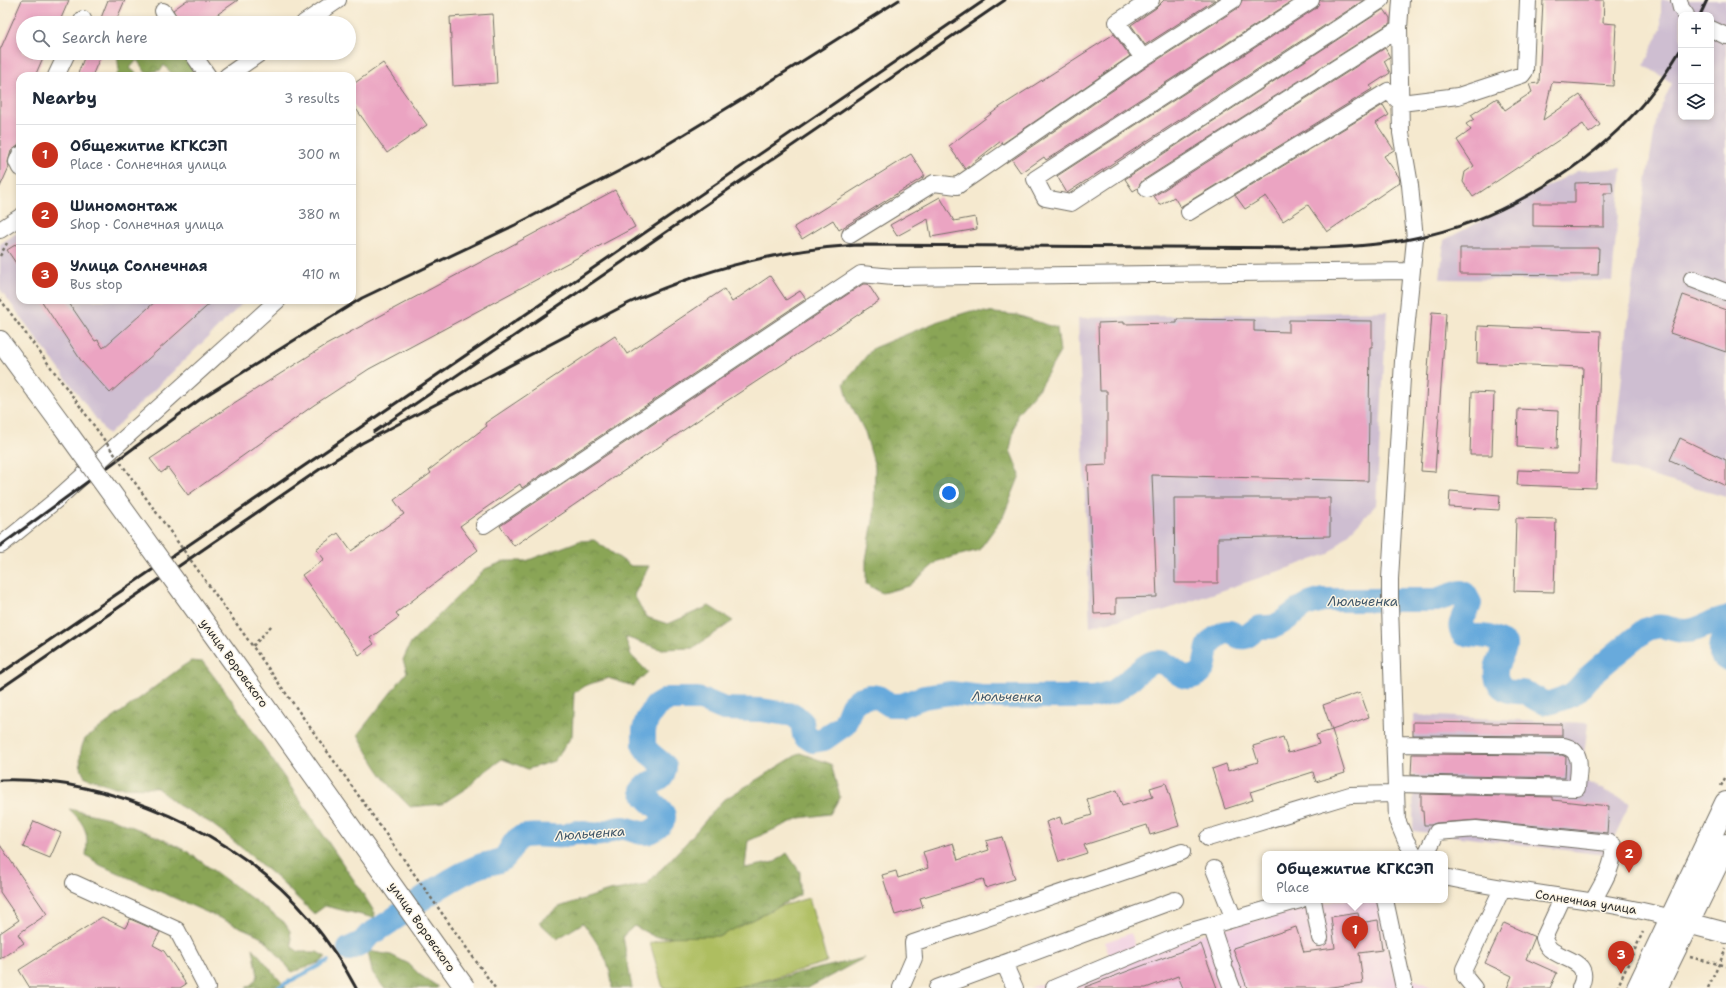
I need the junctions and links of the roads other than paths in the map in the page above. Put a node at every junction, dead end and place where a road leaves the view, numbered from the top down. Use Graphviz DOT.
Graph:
graph roads {
  1 [pos="338,0"];
  2 [pos="1151,0"];
  3 [pos="1233,0"];
  4 [pos="1311,0"];
  5 [pos="1381,0"];
  6 [pos="1401,0"];
  7 [pos="1528,0"];
  8 [pos="1679,0"];
  9 [pos="1683,12"];
  10 [pos="314,16"];
  11 [pos="1399,28"];
  12 [pos="1714,30"];
  13 [pos="1726,36"];
  14 [pos="1142,58"];
  15 [pos="64,60"];
  16 [pos="197,60"];
  17 [pos="250,60"];
  18 [pos="58,72"];
  19 [pos="205,72"];
  20 [pos="233,72"];
  21 [pos="1401,103"];
  22 [pos="1147,189"];
  23 [pos="1189,212"];
  24 [pos="16,221"];
  25 [pos="850,235"];
  26 [pos="3,236"];
  27 [pos="1411,271"];
  28 [pos="1692,279"];
  29 [pos="1726,292"];
  30 [pos="274,304"];
  31 [pos="0,341"];
  32 [pos="484,525"];
  33 [pos="1,545"];
  34 [pos="1394,744"];
  35 [pos="1396,789"];
  36 [pos="1726,803"];
  37 [pos="1208,838"];
  38 [pos="1726,845"];
  39 [pos="1412,851"];
  40 [pos="1428,851"];
  41 [pos="1182,852"];
  42 [pos="1214,869"];
  43 [pos="1448,878"];
  44 [pos="74,883"];
  45 [pos="1502,889"];
  46 [pos="1563,897"];
  47 [pos="1175,900"];
  48 [pos="1593,901"];
  49 [pos="1289,903"];
  50 [pos="1313,903"];
  51 [pos="1386,903"];
  52 [pos="1234,918"];
  53 [pos="1680,920"];
  54 [pos="1211,925"];
  55 [pos="1726,933"];
  56 [pos="1320,938"];
  57 [pos="1004,963"];
  58 [pos="207,988"];
  59 [pos="465,988"];
  60 [pos="901,988"];
  61 [pos="937,988"];
  62 [pos="1015,988"];
  63 [pos="1054,988"];
  64 [pos="1232,988"];
  65 [pos="1404,988"];
  66 [pos="1474,988"];
  67 [pos="1580,988"];
  68 [pos="1638,988"];
  69 [pos="1656,988"];
  1 -- 10 [label="street"];
  2 -- 14 [label="street"];
  3 -- 14 [label="street"];
  4 -- 5 [label="street"];
  6 -- 11 [label="street"];
  7 -- 21 [label="street"];
  8 -- 9 [label="street"];
  11 -- 21 [label="street"];
  11 -- 22 [label="street"];
  12 -- 13 [label="street"];
  14 -- 25 [label="street"];
  15 -- 18 [label="street"];
  16 -- 19 [label="street"];
  17 -- 20 [label="street"];
  21 -- 23 [label="street"];
  21 -- 27 [label="street"];
  24 -- 26 [label="street"];
  27 -- 32 [label="street"];
  27 -- 34 [label="street"];
  28 -- 29 [label="street"];
  30 -- 33 [label="street"];
  31 -- 59 [label="main road, улица Воровского, bridge"];
  34 -- 35 [label="street"];
  34 -- 35 [label="street"];
  35 -- 37 [label="street"];
  35 -- 39 [label="street"];
  36 -- 53 [label="highway"];
  38 -- 53 [label="highway"];
  40 -- 48 [label="street"];
  41 -- 60 [label="street"];
  42 -- 52 [label="street"];
  43 -- 45 [label="street, Солнечная улица"];
  44 -- 58 [label="street"];
  45 -- 46 [label="street, Солнечная улица"];
  45 -- 66 [label="street"];
  46 -- 48 [label="street, Солнечная улица"];
  46 -- 67 [label="street"];
  47 -- 57 [label="street"];
  48 -- 53 [label="street, Солнечная улица"];
  49 -- 52 [label="street"];
  50 -- 56 [label="street"];
  51 -- 65 [label="street"];
  52 -- 54 [label="street"];
  53 -- 55 [label="main road, Солнечная улица"];
  53 -- 68 [label="highway"];
  53 -- 69 [label="highway"];
  54 -- 63 [label="street"];
  54 -- 64 [label="street"];
  57 -- 61 [label="street"];
  57 -- 62 [label="street"];
}
